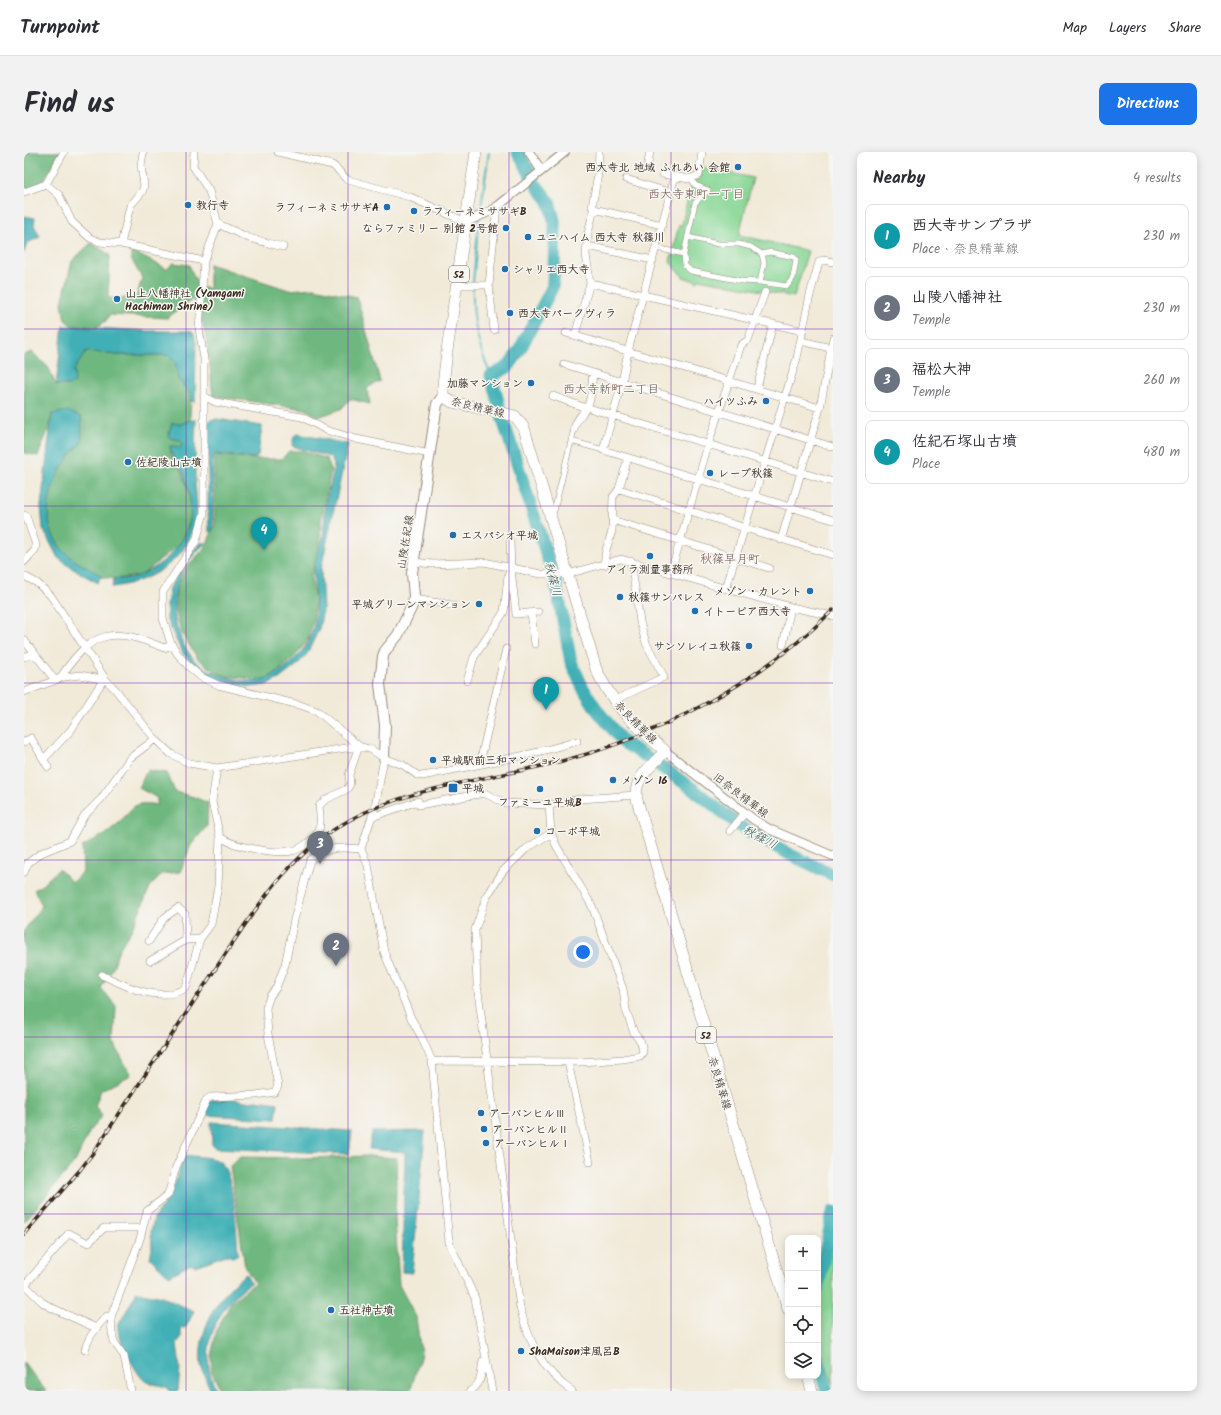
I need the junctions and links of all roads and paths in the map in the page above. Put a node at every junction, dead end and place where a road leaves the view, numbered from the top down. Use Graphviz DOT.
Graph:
graph roads {
  1 [pos="64,152"];
  2 [pos="143,152"];
  3 [pos="194,152"];
  4 [pos="278,152"];
  5 [pos="476,152"];
  6 [pos="529,152"];
  7 [pos="565,152"];
  8 [pos="599,152"];
  9 [pos="650,152"];
  10 [pos="702,152"];
  11 [pos="647,168"];
  12 [pos="538,173"];
  13 [pos="663,174"];
  14 [pos="675,176"];
  15 [pos="691,178"];
  16 [pos="626,180"];
  17 [pos="46,184"];
  18 [pos="24,192"];
  19 [pos="671,193"];
  20 [pos="495,208"];
  21 [pos="594,209"];
  22 [pos="468,222"];
  23 [pos="218,224"];
  24 [pos="662,225"];
  25 [pos="688,237"];
  26 [pos="120,244"];
  27 [pos="587,246"];
  28 [pos="283,247"];
  29 [pos="656,248"];
  30 [pos="684,254"];
  31 [pos="762,254"];
  32 [pos="653,260"];
  33 [pos="204,261"];
  34 [pos="833,262"];
  35 [pos="760,282"];
  36 [pos="590,283"];
  37 [pos="462,285"];
  38 [pos="489,285"];
  39 [pos="766,288"];
  40 [pos="643,294"];
  41 [pos="754,319"];
  42 [pos="774,324"];
  43 [pos="494,330"];
  44 [pos="803,331"];
  45 [pos="566,333"];
  46 [pos="575,335"];
  47 [pos="833,338"];
  48 [pos="801,341"];
  49 [pos="831,348"];
  50 [pos="628,351"];
  51 [pos="564,364"];
  52 [pos="593,373"];
  53 [pos="730,380"];
  54 [pos="622,383"];
  55 [pos="757,388"];
  56 [pos="204,396"];
  57 [pos="443,396"];
  58 [pos="553,396"];
  59 [pos="785,397"];
  60 [pos="589,408"];
  61 [pos="820,408"];
  62 [pos="719,413"];
  63 [pos="613,416"];
  64 [pos="574,429"];
  65 [pos="774,430"];
  66 [pos="571,441"];
  67 [pos="811,441"];
  68 [pos="708,445"];
  69 [pos="833,447"];
  70 [pos="603,450"];
  71 [pos="430,454"];
  72 [pos="628,458"];
  73 [pos="764,462"];
  74 [pos="801,473"];
  75 [pos="698,480"];
  76 [pos="833,482"];
  77 [pos="618,489"];
  78 [pos="754,496"];
  79 [pos="790,508"];
  80 [pos="689,510"];
  81 [pos="24,515"];
  82 [pos="612,520"];
  83 [pos="833,520"];
  84 [pos="551,522"];
  85 [pos="745,528"];
  86 [pos="781,540"];
  87 [pos="678,541"];
  88 [pos="510,542"];
  89 [pos="833,555"];
  90 [pos="735,558"];
  91 [pos="631,561"];
  92 [pos="24,562"];
  93 [pos="413,562"];
  94 [pos="604,565"];
  95 [pos="769,568"];
  96 [pos="511,569"];
  97 [pos="671,572"];
  98 [pos="566,574"];
  99 [pos="24,576"];
  100 [pos="726,588"];
  101 [pos="414,599"];
  102 [pos="452,605"];
  103 [pos="791,607"];
  104 [pos="833,616"];
  105 [pos="24,640"];
  106 [pos="535,644"];
  107 [pos="172,645"];
  108 [pos="783,645"];
  109 [pos="86,647"];
  110 [pos="506,649"];
  111 [pos="35,654"];
  112 [pos="24,657"];
  113 [pos="58,679"];
  114 [pos="105,680"];
  115 [pos="467,681"];
  116 [pos="24,692"];
  117 [pos="613,701"];
  118 [pos="155,739"];
  119 [pos="577,741"];
  120 [pos="24,742"];
  121 [pos="359,746"];
  122 [pos="663,753"];
  123 [pos="384,758"];
  124 [pos="44,760"];
  125 [pos="480,763"];
  126 [pos="48,767"];
  127 [pos="217,768"];
  128 [pos="636,795"];
  129 [pos="549,805"];
  130 [pos="745,813"];
  131 [pos="372,817"];
  132 [pos="730,831"];
  133 [pos="551,832"];
  134 [pos="220,837"];
  135 [pos="361,849"];
  136 [pos="833,856"];
  137 [pos="24,872"];
  138 [pos="200,939"];
  139 [pos="186,940"];
  140 [pos="149,941"];
  141 [pos="150,961"];
  142 [pos="102,975"];
  143 [pos="432,1061"];
  144 [pos="488,1062"];
  145 [pos="568,1062"];
  146 [pos="590,1162"];
  147 [pos="143,1228"];
  148 [pos="25,1284"];
  149 [pos="787,1307"];
  150 [pos="111,1317"];
  151 [pos="96,1328"];
  152 [pos="85,1350"];
  153 [pos="487,1362"];
  154 [pos="131,1391"];
  155 [pos="470,1391"];
  156 [pos="492,1391"];
  157 [pos="572,1391"];
  1 -- 17 [label="street"];
  2 -- 26 [label="street"];
  3 -- 23 [label="street"];
  4 -- 22 [label="street"];
  5 -- 22 [label="main road, 奈良精華線 / 52"];
  6 -- 12 [label="street"];
  7 -- 12 [label="street"];
  8 -- 21 [label="street"];
  9 -- 11 [label="street"];
  10 -- 15 [label="street"];
  12 -- 20 [label="street"];
  13 -- 14 [label="street"];
  14 -- 15 [label="street"];
  14 -- 19 [label="street"];
  15 -- 25 [label="street"];
  16 -- 19 [label="street"];
  17 -- 18 [label="street"];
  17 -- 26 [label="street"];
  19 -- 24 [label="street"];
  20 -- 22 [label="street"];
  20 -- 38 [label="street"];
  21 -- 24 [label="street"];
  21 -- 27 [label="street"];
  22 -- 37 [label="main road, 奈良精華線 / 52"];
  23 -- 28 [label="street"];
  23 -- 33 [label="street"];
  24 -- 29 [label="street"];
  25 -- 30 [label="street"];
  25 -- 31 [label="street"];
  26 -- 33 [label="street"];
  27 -- 32 [label="street"];
  27 -- 36 [label="street"];
  29 -- 30 [label="street"];
  29 -- 32 [label="street"];
  30 -- 35 [label="street"];
  31 -- 35 [label="street"];
  31 -- 39 [label="street"];
  32 -- 40 [label="street"];
  33 -- 56 [label="street"];
  34 -- 44 [label="street"];
  35 -- 39 [label="street"];
  36 -- 40 [label="street"];
  36 -- 46 [label="street"];
  37 -- 38 [label="street"];
  37 -- 57 [label="main road, 奈良精華線 / 52"];
  38 -- 43 [label="street"];
  39 -- 41 [label="street"];
  40 -- 41 [label="street"];
  40 -- 50 [label="street"];
  41 -- 42 [label="street"];
  41 -- 53 [label="street"];
  42 -- 44 [label="street"];
  42 -- 55 [label="street"];
  44 -- 48 [label="street"];
  45 -- 46 [label="street"];
  46 -- 50 [label="street"];
  47 -- 49 [label="street"];
  48 -- 49 [label="street"];
  48 -- 59 [label="street"];
  49 -- 61 [label="street"];
  50 -- 53 [label="street"];
  50 -- 54 [label="street"];
  51 -- 52 [label="street"];
  52 -- 54 [label="street"];
  52 -- 60 [label="street"];
  53 -- 55 [label="street"];
  53 -- 62 [label="street"];
  54 -- 62 [label="street"];
  54 -- 63 [label="street"];
  55 -- 59 [label="street"];
  56 -- 71 [label="street"];
  56 -- 107 [label="street"];
  57 -- 71 [label="main road, 山陵佐紀線"];
  57 -- 84 [label="main road, 奈良精華線"];
  58 -- 60 [label="street"];
  59 -- 61 [label="street"];
  59 -- 65 [label="street"];
  60 -- 63 [label="street"];
  60 -- 64 [label="street"];
  61 -- 67 [label="street"];
  62 -- 65 [label="street"];
  62 -- 68 [label="street"];
  63 -- 68 [label="street"];
  63 -- 70 [label="street"];
  64 -- 66 [label="street"];
  65 -- 67 [label="street"];
  65 -- 73 [label="street"];
  66 -- 70 [label="street"];
  66 -- 84 [label="street"];
  67 -- 69 [label="street"];
  67 -- 74 [label="street"];
  68 -- 73 [label="street"];
  68 -- 75 [label="street"];
  70 -- 72 [label="street"];
  71 -- 93 [label="main road, 山陵佐紀線"];
  72 -- 75 [label="street"];
  72 -- 77 [label="street"];
  73 -- 74 [label="street"];
  73 -- 78 [label="street"];
  74 -- 76 [label="street"];
  74 -- 79 [label="street"];
  75 -- 78 [label="street"];
  75 -- 80 [label="street"];
  77 -- 80 [label="street"];
  77 -- 82 [label="street"];
  78 -- 79 [label="street"];
  78 -- 85 [label="street"];
  79 -- 83 [label="street"];
  79 -- 86 [label="street"];
  80 -- 85 [label="street"];
  80 -- 87 [label="street"];
  81 -- 92 [label="street"];
  82 -- 87 [label="street"];
  82 -- 94 [label="street"];
  84 -- 98 [label="main road, 奈良精華線"];
  85 -- 86 [label="street"];
  85 -- 90 [label="street"];
  86 -- 89 [label="street"];
  87 -- 90 [label="street"];
  87 -- 97 [label="street"];
  88 -- 96 [label="street"];
  90 -- 95 [label="street"];
  90 -- 100 [label="street"];
  91 -- 94 [label="street"];
  91 -- 97 [label="street"];
  91 -- 117 [label="street"];
  93 -- 96 [label="street"];
  93 -- 101 [label="main road, 山陵佐紀線"];
  94 -- 98 [label="street"];
  96 -- 98 [label="street"];
  96 -- 106 [label="street"];
  96 -- 115 [label="street"];
  97 -- 100 [label="street"];
  98 -- 117 [label="main road, 奈良精華線"];
  99 -- 109 [label="street"];
  100 -- 103 [label="street"];
  101 -- 102 [label="street"];
  101 -- 123 [label="main road, 山陵佐紀線"];
  103 -- 104 [label="street"];
  103 -- 108 [label="street"];
  105 -- 111 [label="street"];
  107 -- 109 [label="street"];
  107 -- 121 [label="street"];
  109 -- 113 [label="street"];
  109 -- 114 [label="street"];
  110 -- 125 [label="street"];
  111 -- 112 [label="street"];
  111 -- 113 [label="street"];
  113 -- 114 [label="street"];
  113 -- 116 [label="street"];
  114 -- 118 [label="street"];
  114 -- 124 [label="street"];
  117 -- 122 [label="main road, 奈良精華線"];
  118 -- 127 [label="street"];
  118 -- 137 [label="street"];
  119 -- 125 [label="street"];
  120 -- 124 [label="street"];
  121 -- 123 [label="street"];
  121 -- 127 [label="street"];
  121 -- 134 [label="street"];
  122 -- 128 [label="main road, 奈良精華線"];
  122 -- 130 [label="street, 旧奈良精華線"];
  123 -- 125 [label="street"];
  123 -- 131 [label="street"];
  124 -- 126 [label="street"];
  127 -- 134 [label="street"];
  128 -- 129 [label="street"];
  128 -- 149 [label="main road, 奈良精華線 / 52"];
  129 -- 131 [label="street"];
  129 -- 133 [label="street"];
  130 -- 132 [label="street"];
  130 -- 136 [label="street, 旧奈良精華線"];
  131 -- 135 [label="street"];
  133 -- 144 [label="street"];
  133 -- 145 [label="street"];
  134 -- 138 [label="street"];
  135 -- 143 [label="street"];
  135 -- 147 [label="street"];
  138 -- 139 [label="street"];
  138 -- 142 [label="street"];
  139 -- 140 [label="street"];
  139 -- 141 [label="street"];
  143 -- 144 [label="street"];
  143 -- 153 [label="street"];
  144 -- 145 [label="street"];
  144 -- 157 [label="street"];
  145 -- 146 [label="street"];
  147 -- 148 [label="street"];
  147 -- 150 [label="street"];
  148 -- 151 [label="street"];
  150 -- 151 [label="street"];
  150 -- 154 [label="street"];
  151 -- 152 [label="street"];
  153 -- 155 [label="street"];
  153 -- 156 [label="street"];
}
